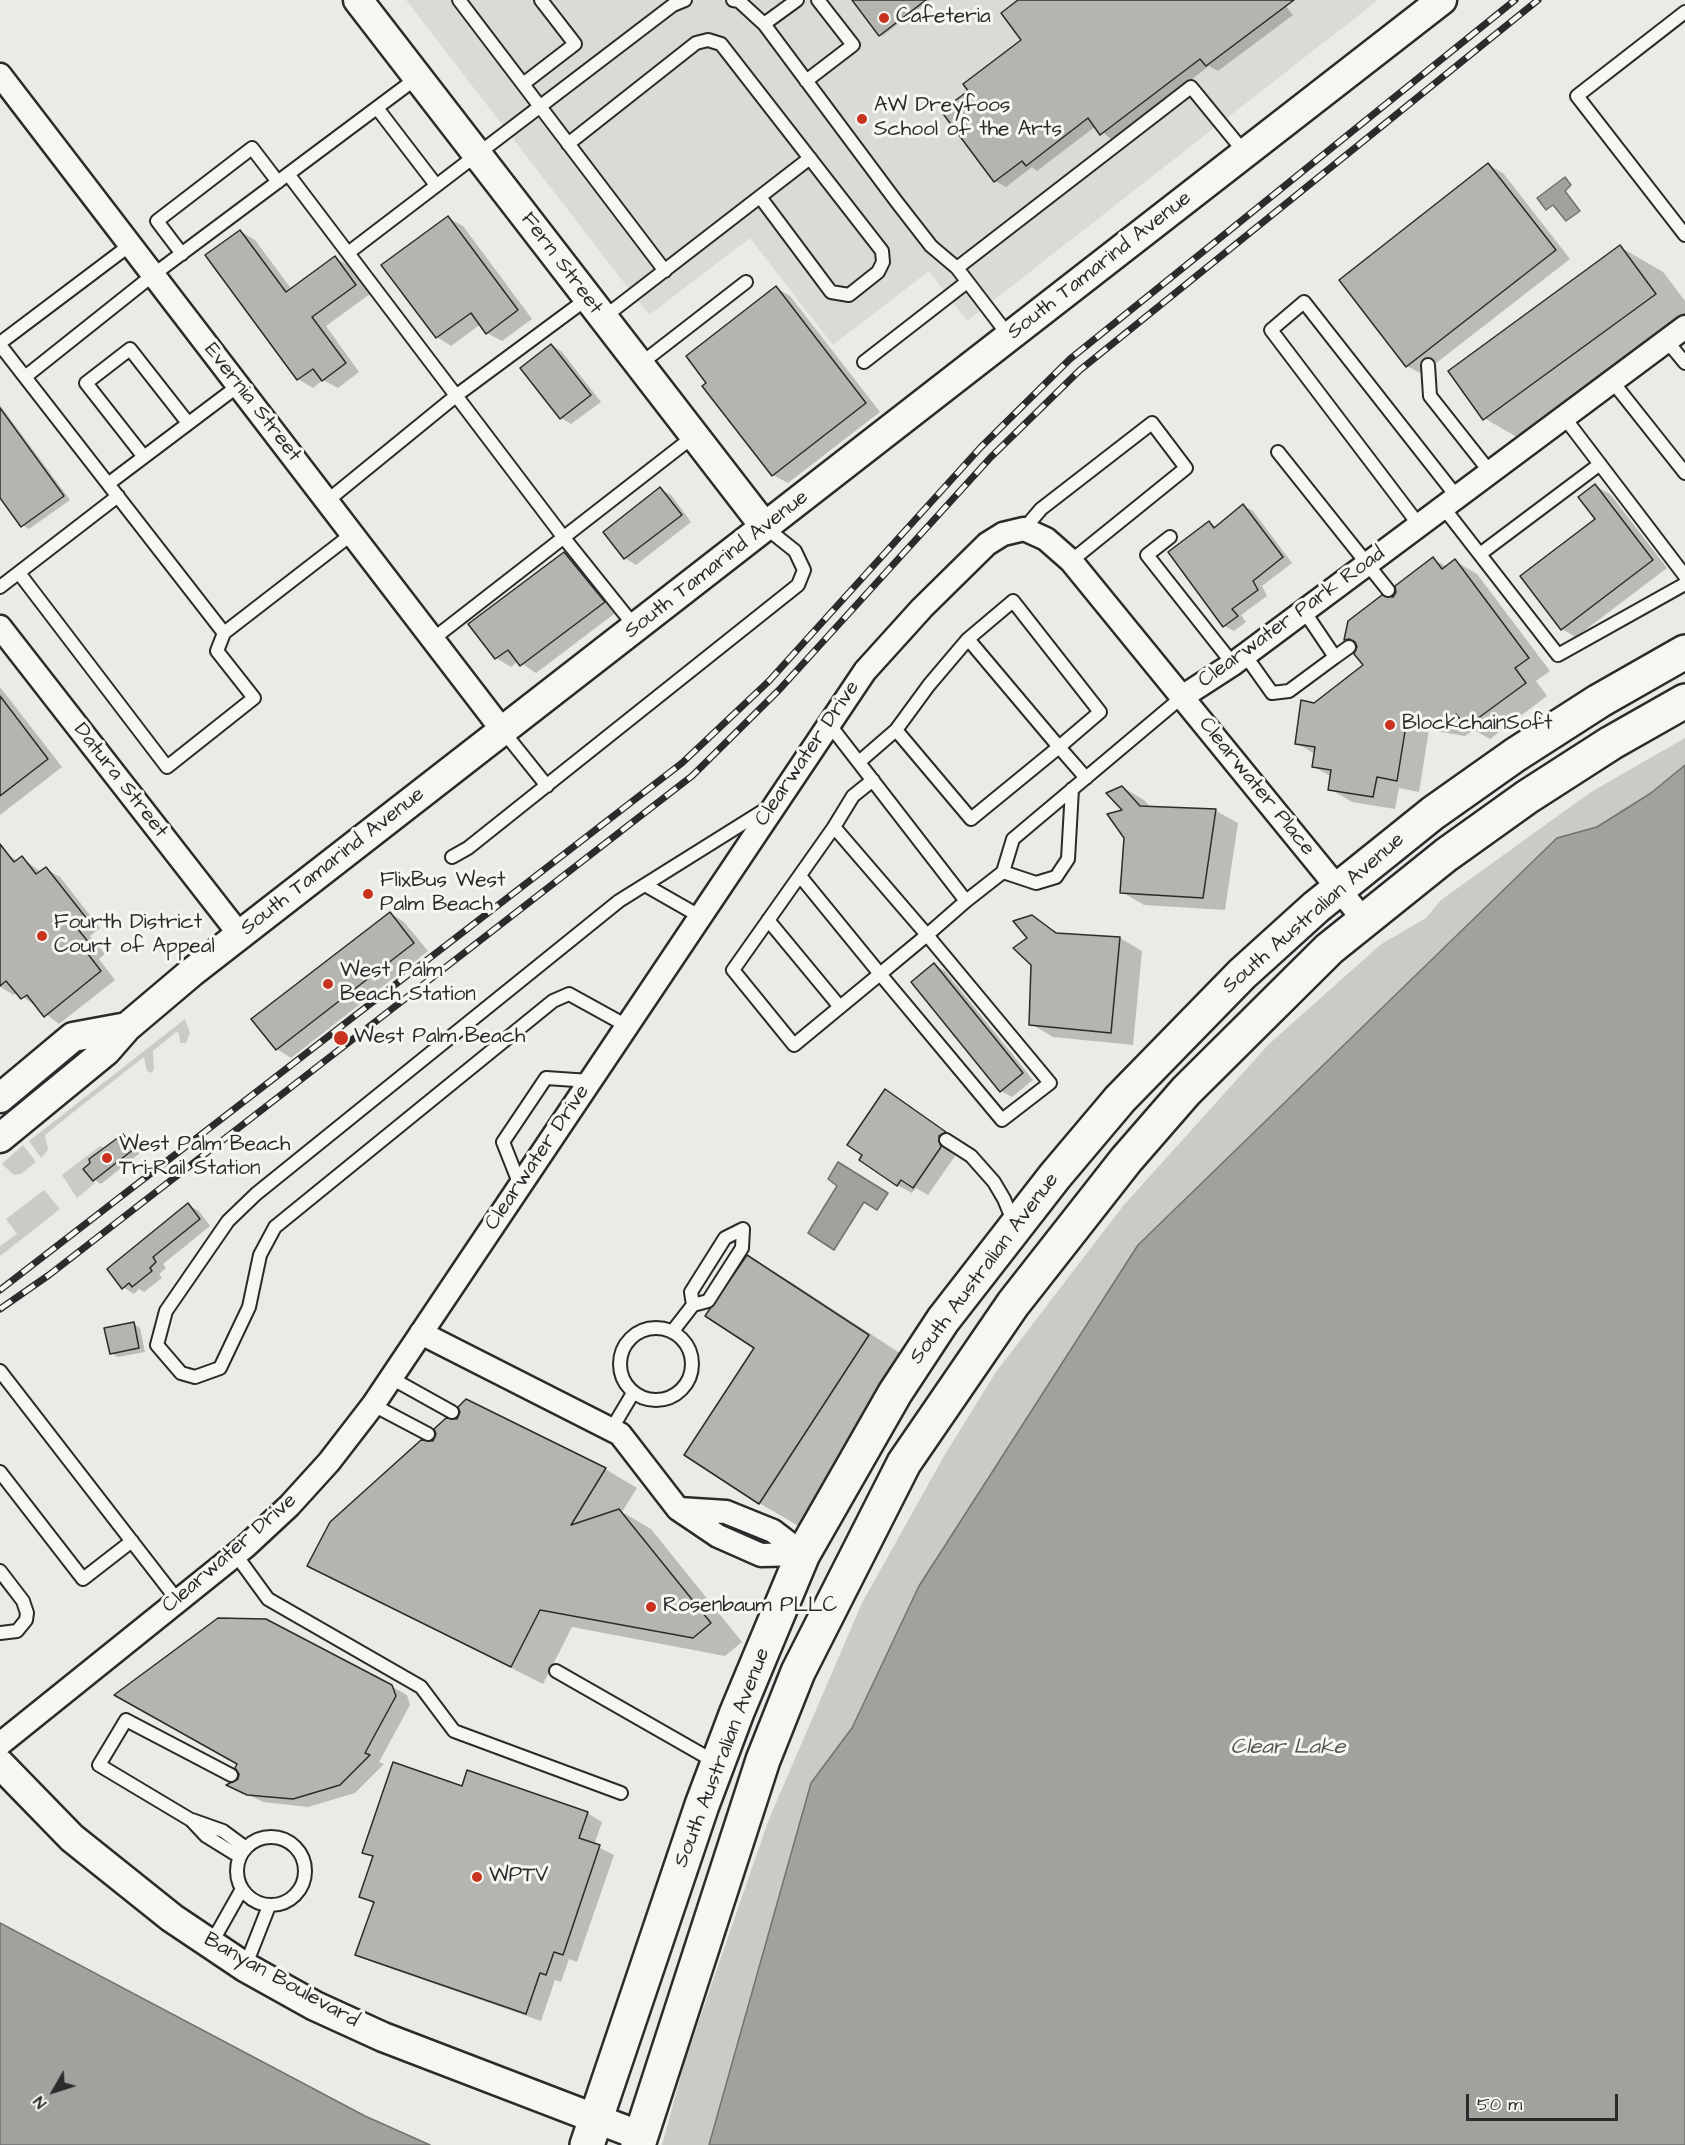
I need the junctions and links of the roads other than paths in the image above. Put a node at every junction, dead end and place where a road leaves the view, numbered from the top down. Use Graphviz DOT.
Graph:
graph roads {
  1 [pos="358,0"];
  2 [pos="541,0"];
  3 [pos="685,0"];
  4 [pos="734,0"];
  5 [pos="797,0"];
  6 [pos="819,0"];
  7 [pos="1442,0"];
  8 [pos="460,1"];
  9 [pos="1685,12"];
  10 [pos="764,24"];
  11 [pos="0,75"];
  12 [pos="418,77"];
  13 [pos="806,81"];
  14 [pos="523,84"];
  15 [pos="540,107"];
  16 [pos="376,108"];
  17 [pos="568,144"];
  18 [pos="1245,153"];
  19 [pos="477,155"];
  20 [pos="810,158"];
  21 [pos="283,178"];
  22 [pos="436,185"];
  23 [pos="760,197"];
  24 [pos="1685,235"];
  25 [pos="130,244"];
  26 [pos="348,253"];
  27 [pos="182,254"];
  28 [pos="957,268"];
  29 [pos="665,271"];
  30 [pos="153,275"];
  31 [pos="746,282"];
  32 [pos="968,282"];
  33 [pos="596,308"];
  34 [pos="1685,327"];
  35 [pos="1010,336"];
  36 [pos="1666,340"];
  37 [pos="0,344"];
  38 [pos="864,362"];
  39 [pos="1685,363"];
  40 [pos="639,365"];
  41 [pos="1428,365"];
  42 [pos="25,377"];
  43 [pos="1612,381"];
  44 [pos="238,386"];
  45 [pos="457,394"];
  46 [pos="1564,417"];
  47 [pos="188,423"];
  48 [pos="694,436"];
  49 [pos="1278,452"];
  50 [pos="144,456"];
  51 [pos="1600,464"];
  52 [pos="1490,472"];
  53 [pos="1685,474"];
  54 [pos="108,484"];
  55 [pos="117,496"];
  56 [pos="327,501"];
  57 [pos="1450,502"];
  58 [pos="1419,525"];
  59 [pos="765,527"];
  60 [pos="1024,529"];
  61 [pos="352,534"];
  62 [pos="1170,537"];
  63 [pos="564,538"];
  64 [pos="1480,554"];
  65 [pos="1071,561"];
  66 [pos="1367,564"];
  67 [pos="19,573"];
  68 [pos="1685,576"];
  69 [pos="1685,584"];
  70 [pos="0,587"];
  71 [pos="1388,590"];
  72 [pos="1304,611"];
  73 [pos="0,627"];
  74 [pos="636,628"];
  75 [pos="224,633"];
  76 [pos="433,639"];
  77 [pos="968,639"];
  78 [pos="1349,647"];
  79 [pos="1685,652"];
  80 [pos="1335,657"];
  81 [pos="1239,659"];
  82 [pos="1182,697"];
  83 [pos="1685,701"];
  84 [pos="829,724"];
  85 [pos="896,730"];
  86 [pos="503,731"];
  87 [pos="1059,747"];
  88 [pos="859,762"];
  89 [pos="1086,778"];
  90 [pos="873,780"];
  91 [pos="547,786"];
  92 [pos="1072,789"];
  93 [pos="773,805"];
  94 [pos="834,827"];
  95 [pos="452,857"];
  96 [pos="1003,872"];
  97 [pos="800,876"];
  98 [pos="645,885"];
  99 [pos="1339,887"];
  100 [pos="966,901"];
  101 [pos="701,917"];
  102 [pos="1363,919"];
  103 [pos="768,920"];
  104 [pos="240,935"];
  105 [pos="927,935"];
  106 [pos="880,974"];
  107 [pos="840,1007"];
  108 [pos="627,1026"];
  109 [pos="127,1027"];
  110 [pos="590,1081"];
  111 [pos="10,1090"];
  112 [pos="0,1110"];
  113 [pos="0,1138"];
  114 [pos="946,1140"];
  115 [pos="520,1185"];
  116 [pos="1015,1227"];
  117 [pos="711,1260"];
  118 [pos="728,1271"];
  119 [pos="693,1305"];
  120 [pos="672,1332"];
  121 [pos="421,1333"];
  122 [pos="0,1371"];
  123 [pos="391,1378"];
  124 [pos="633,1393"];
  125 [pos="373,1405"];
  126 [pos="452,1412"];
  127 [pos="611,1430"];
  128 [pos="428,1434"];
  129 [pos="0,1472"];
  130 [pos="132,1541"];
  131 [pos="804,1554"];
  132 [pos="236,1555"];
  133 [pos="0,1570"];
  134 [pos="843,1580"];
  135 [pos="178,1601"];
  136 [pos="0,1633"];
  137 [pos="556,1671"];
  138 [pos="0,1744"];
  139 [pos="0,1764"];
  140 [pos="718,1764"];
  141 [pos="231,1775"];
  142 [pos="621,1793"];
  143 [pos="243,1853"];
  144 [pos="242,1889"];
  145 [pos="269,1905"];
  146 [pos="211,1944"];
  147 [pos="245,1966"];
  148 [pos="592,2132"];
  149 [pos="640,2141"];
  1 -- 12 [label="street, Fern Street"];
  2 -- 14 [label="lane"];
  3 -- 15 [label="lane"];
  4 -- 10 [label="lane"];
  5 -- 10 [label="lane"];
  6 -- 13 [label="lane"];
  7 -- 18 [label="street, South Tamarind Avenue"];
  8 -- 14 [label="lane"];
  9 -- 24 [label="lane"];
  10 -- 13 [label="lane"];
  11 -- 25 [label="street, Evernia Street"];
  12 -- 16 [label="lane"];
  12 -- 19 [label="street, Fern Street"];
  13 -- 28 [label="lane"];
  14 -- 15 [label="lane"];
  15 -- 17 [label="lane"];
  15 -- 19 [label="lane"];
  16 -- 21 [label="lane"];
  16 -- 22 [label="lane"];
  17 -- 20 [label="lane"];
  17 -- 29 [label="lane"];
  18 -- 28 [label="lane"];
  18 -- 35 [label="street, South Tamarind Avenue"];
  19 -- 22 [label="lane"];
  19 -- 33 [label="street, Fern Street"];
  20 -- 23 [label="lane"];
  20 -- 23 [label="lane"];
  21 -- 26 [label="lane"];
  21 -- 27 [label="lane"];
  21 -- 27 [label="lane"];
  22 -- 26 [label="lane"];
  23 -- 29 [label="lane"];
  25 -- 30 [label="street, Evernia Street"];
  25 -- 37 [label="lane"];
  26 -- 45 [label="lane"];
  27 -- 30 [label="lane"];
  28 -- 32 [label="lane"];
  29 -- 33 [label="lane"];
  30 -- 42 [label="lane"];
  30 -- 44 [label="street, Evernia Street"];
  31 -- 40 [label="lane"];
  32 -- 35 [label="lane"];
  32 -- 38 [label="lane"];
  33 -- 40 [label="street, Fern Street"];
  33 -- 45 [label="lane"];
  34 -- 36 [label="street, Clearwater Park Road"];
  35 -- 59 [label="street, South Tamarind Avenue"];
  36 -- 39 [label="lane"];
  36 -- 43 [label="street, Clearwater Park Road"];
  37 -- 42 [label="lane"];
  40 -- 48 [label="street, Fern Street"];
  41 -- 52 [label="lane"];
  42 -- 54 [label="lane"];
  43 -- 46 [label="street, Clearwater Park Road"];
  43 -- 53 [label="lane"];
  44 -- 47 [label="lane"];
  44 -- 56 [label="street, Evernia Street"];
  45 -- 56 [label="lane"];
  45 -- 63 [label="lane"];
  46 -- 51 [label="lane"];
  46 -- 52 [label="street, Clearwater Park Road"];
  47 -- 50 [label="lane"];
  47 -- 50 [label="lane"];
  48 -- 59 [label="street, Fern Street"];
  48 -- 63 [label="lane"];
  49 -- 66 [label="lane"];
  50 -- 54 [label="lane"];
  51 -- 64 [label="lane"];
  51 -- 68 [label="lane"];
  52 -- 57 [label="street, Clearwater Park Road"];
  54 -- 55 [label="lane"];
  55 -- 67 [label="lane"];
  55 -- 75 [label="lane"];
  56 -- 61 [label="street, Evernia Street"];
  57 -- 58 [label="street, Clearwater Park Road"];
  57 -- 58 [label="lane"];
  57 -- 64 [label="lane"];
  58 -- 66 [label="street, Clearwater Park Road"];
  59 -- 74 [label="street, South Tamarind Avenue"];
  59 -- 91 [label="lane"];
  60 -- 65 [label="street, Clearwater Place"];
  60 -- 65 [label="lane"];
  60 -- 84 [label="street, Clearwater Drive"];
  61 -- 75 [label="lane"];
  61 -- 76 [label="street, Evernia Street"];
  62 -- 81 [label="lane"];
  63 -- 74 [label="lane"];
  63 -- 76 [label="lane"];
  64 -- 69 [label="lane"];
  65 -- 82 [label="street, Clearwater Place"];
  66 -- 71 [label="lane"];
  66 -- 72 [label="street, Clearwater Park Road"];
  67 -- 70 [label="lane"];
  67 -- 75 [label="lane"];
  72 -- 80 [label="lane"];
  72 -- 81 [label="street, Clearwater Park Road"];
  73 -- 104 [label="street, Datura Street"];
  74 -- 86 [label="street, South Tamarind Avenue"];
  76 -- 86 [label="street, Evernia Street"];
  77 -- 85 [label="lane"];
  77 -- 87 [label="lane"];
  77 -- 87 [label="lane"];
  78 -- 80 [label="lane"];
  79 -- 99 [label="main road, South Australian Avenue"];
  80 -- 81 [label="lane"];
  81 -- 82 [label="street, Clearwater Park Road"];
  82 -- 89 [label="lane, Clearwater Park Road"];
  82 -- 99 [label="street, Clearwater Place"];
  83 -- 102 [label="main road, South Australian Avenue"];
  84 -- 88 [label="lane"];
  84 -- 93 [label="street, Clearwater Drive"];
  85 -- 87 [label="lane"];
  85 -- 88 [label="lane"];
  86 -- 91 [label="lane"];
  86 -- 104 [label="street, South Tamarind Avenue"];
  87 -- 89 [label="lane"];
  88 -- 90 [label="lane"];
  89 -- 92 [label="lane, Clearwater Park Road"];
  90 -- 94 [label="lane"];
  90 -- 100 [label="lane"];
  91 -- 95 [label="lane"];
  92 -- 96 [label="lane, Clearwater Park Road"];
  92 -- 96 [label="lane"];
  93 -- 98 [label="lane"];
  93 -- 101 [label="street, Clearwater Drive"];
  94 -- 97 [label="lane"];
  94 -- 105 [label="lane"];
  96 -- 100 [label="lane"];
  97 -- 103 [label="lane"];
  97 -- 106 [label="lane"];
  98 -- 101 [label="lane"];
  98 -- 108 [label="lane"];
  99 -- 102 [label="street, Clearwater Place"];
  99 -- 116 [label="main road, South Australian Avenue"];
  100 -- 105 [label="lane"];
  101 -- 108 [label="street, Clearwater Drive"];
  102 -- 134 [label="main road, South Australian Avenue"];
  103 -- 107 [label="lane"];
  103 -- 107 [label="lane"];
  104 -- 109 [label="street, South Tamarind Avenue"];
  105 -- 106 [label="lane"];
  105 -- 106 [label="lane"];
  106 -- 107 [label="lane"];
  108 -- 110 [label="street, Clearwater Drive"];
  109 -- 111 [label="street"];
  109 -- 113 [label="street, South Tamarind Avenue"];
  110 -- 115 [label="street, Clearwater Drive"];
  110 -- 115 [label="lane"];
  111 -- 112 [label="street"];
  114 -- 116 [label="lane"];
  115 -- 121 [label="street, Clearwater Drive"];
  116 -- 131 [label="main road, South Australian Avenue"];
  117 -- 118 [label="lane"];
  117 -- 118 [label="lane"];
  117 -- 119 [label="lane"];
  118 -- 119 [label="lane"];
  119 -- 120 [label="lane"];
  120 -- 124 [label="lane"];
  120 -- 124 [label="lane"];
  121 -- 123 [label="street, Clearwater Drive"];
  121 -- 127 [label="street"];
  122 -- 130 [label="lane"];
  123 -- 125 [label="street, Clearwater Drive"];
  123 -- 126 [label="lane"];
  124 -- 127 [label="lane"];
  125 -- 128 [label="lane"];
  125 -- 132 [label="street, Clearwater Drive"];
  127 -- 131 [label="street"];
  129 -- 130 [label="lane"];
  130 -- 135 [label="lane"];
  131 -- 134 [label="main road"];
  131 -- 140 [label="main road, South Australian Avenue"];
  132 -- 135 [label="street, Clearwater Drive"];
  132 -- 142 [label="lane"];
  133 -- 136 [label="lane"];
  134 -- 149 [label="main road, South Australian Avenue"];
  135 -- 138 [label="street, Clearwater Drive"];
  137 -- 140 [label="lane"];
  139 -- 146 [label="street, Banyan Boulevard"];
  140 -- 148 [label="main road, South Australian Avenue"];
  141 -- 143 [label="lane"];
  143 -- 144 [label="lane"];
  143 -- 145 [label="lane"];
  144 -- 145 [label="lane"];
  144 -- 146 [label="lane"];
  145 -- 147 [label="lane"];
  146 -- 147 [label="street, Banyan Boulevard"];
  147 -- 148 [label="street, Banyan Boulevard"];
  148 -- 149 [label="street, Banyan Boulevard"];
}
